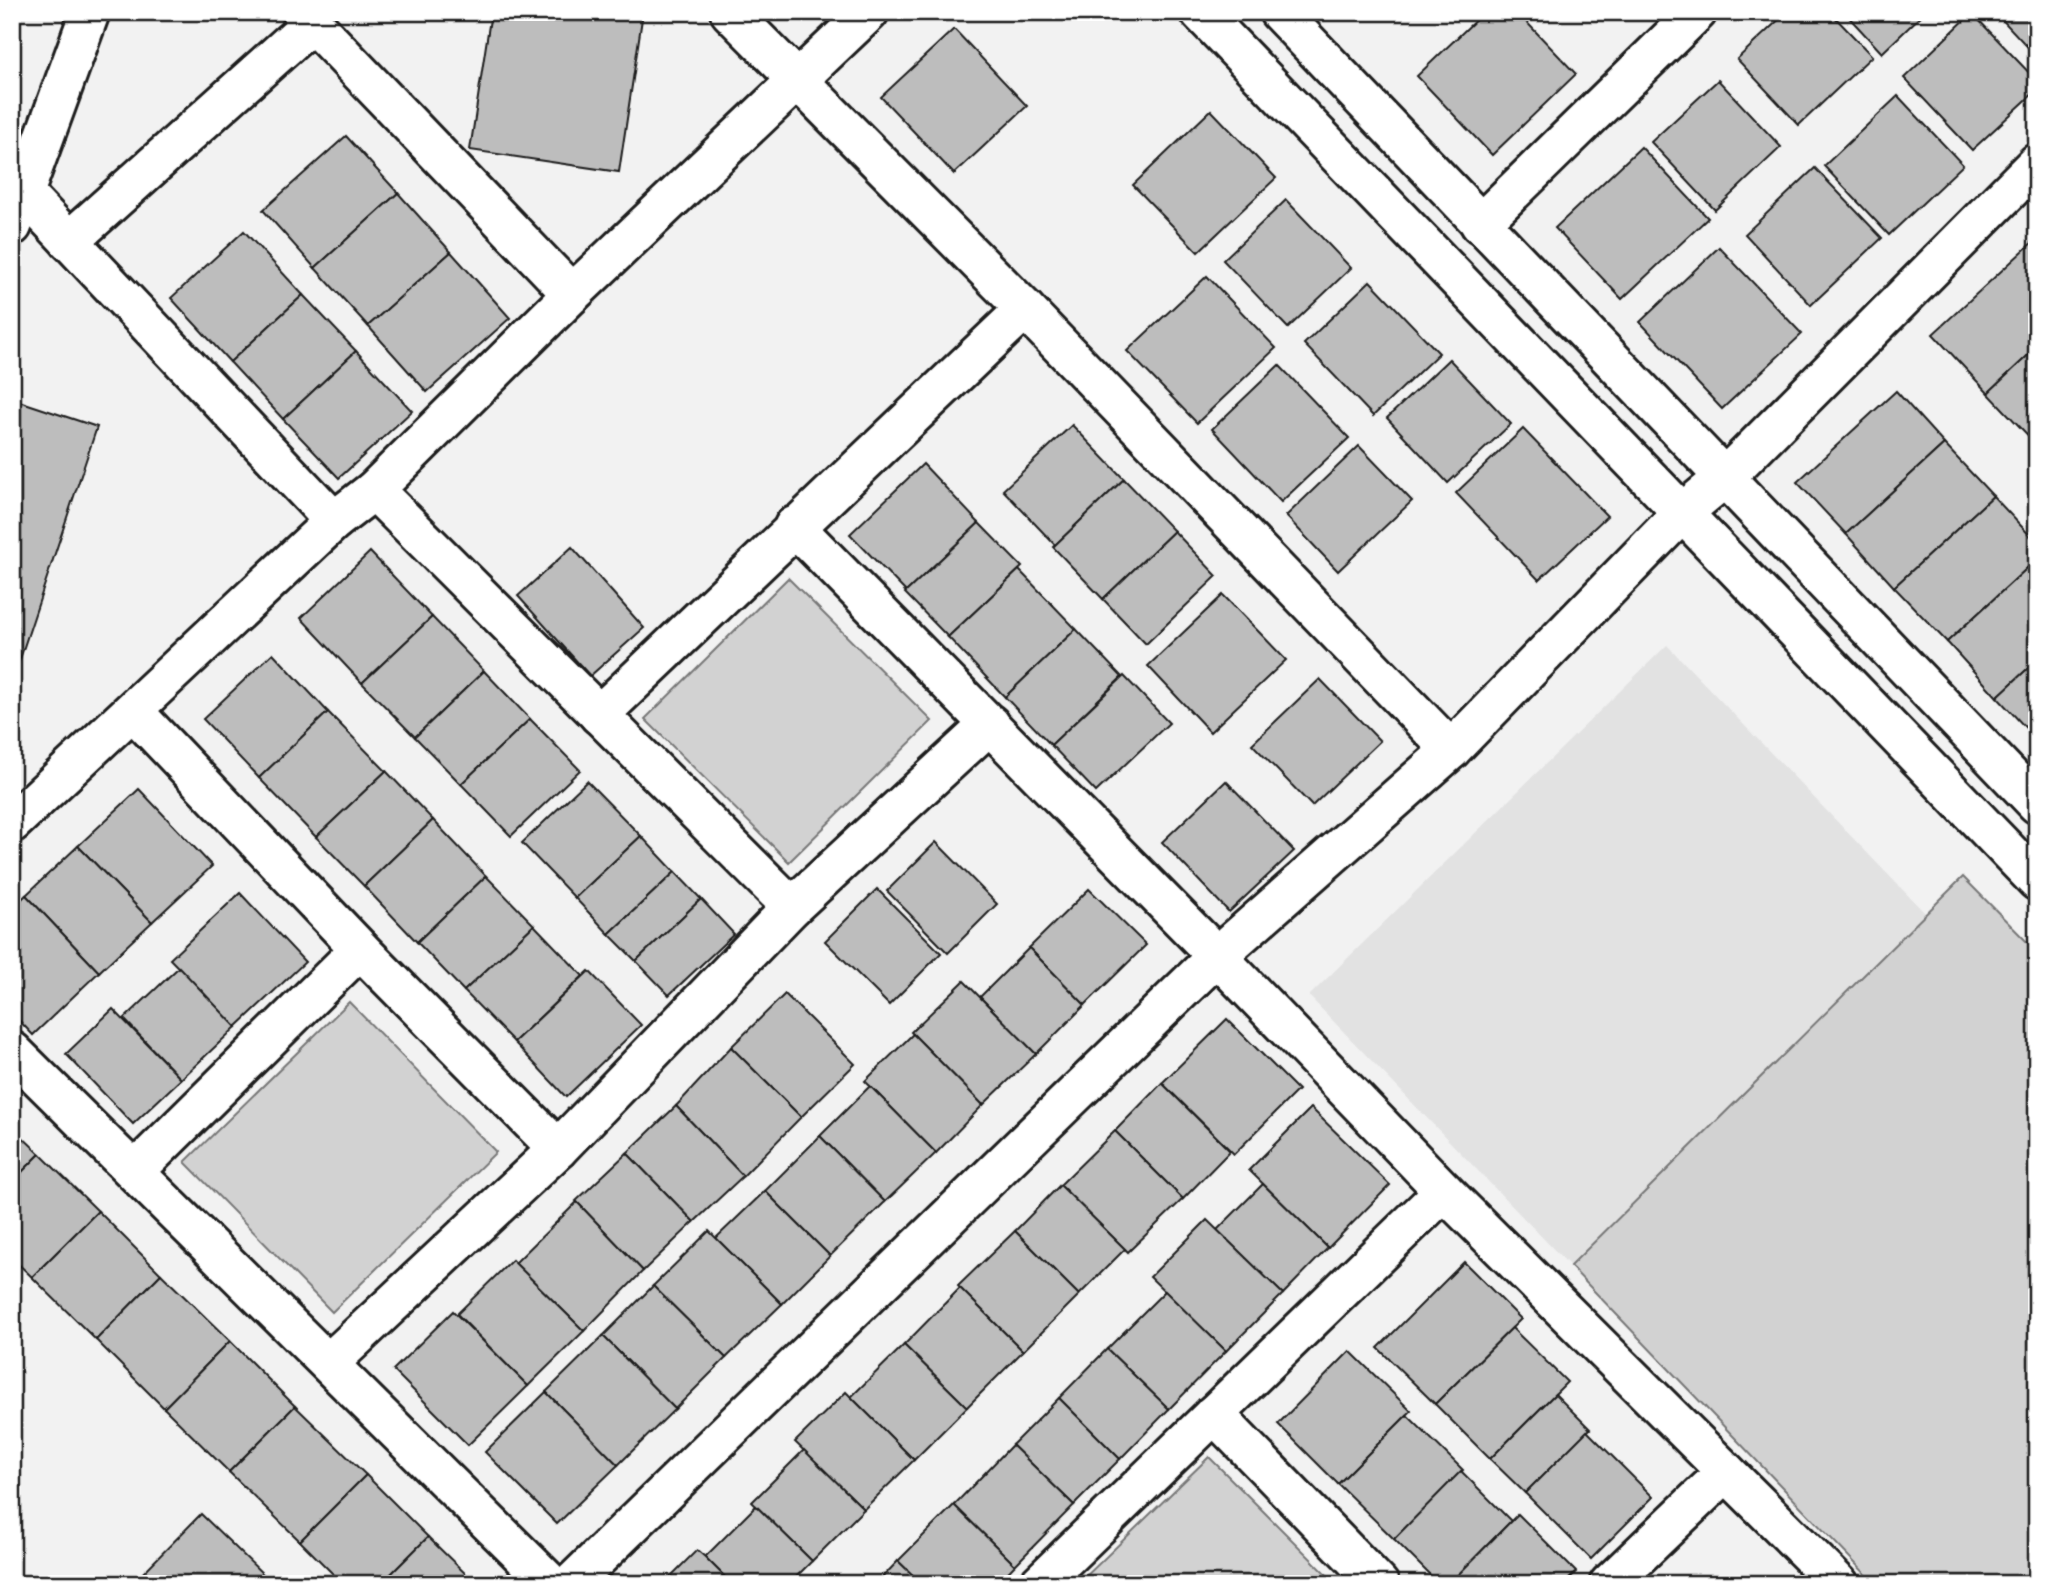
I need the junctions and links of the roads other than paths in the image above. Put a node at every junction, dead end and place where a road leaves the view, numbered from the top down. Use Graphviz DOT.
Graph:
graph roads {
  1 [pos="90,12"];
  2 [pos="730,12"];
  3 [pos="869,12"];
  4 [pos="1200,12"];
  5 [pos="1279,12"];
  6 [pos="1697,12"];
  7 [pos="307,18"];
  8 [pos="795,81"];
  9 [pos="2037,163"];
  10 [pos="18,209"];
  11 [pos="1480,224"];
  12 [pos="69,241"];
  13 [pos="572,294"];
  14 [pos="1025,309"];
  15 [pos="1723,479"];
  16 [pos="374,489"];
  17 [pos="1682,513"];
  18 [pos="334,521"];
  19 [pos="794,526"];
  20 [pos="133,711"];
  21 [pos="599,715"];
  22 [pos="990,724"];
  23 [pos="1451,750"];
  24 [pos="2037,804"];
  25 [pos="12,822"];
  26 [pos="2037,881"];
  27 [pos="792,907"];
  28 [pos="360,949"];
  29 [pos="1217,956"];
  30 [pos="12,1051"];
  31 [pos="558,1149"];
  32 [pos="135,1171"];
  33 [pos="1444,1191"];
  34 [pos="330,1362"];
  35 [pos="1214,1414"];
  36 [pos="1726,1472"];
  37 [pos="551,1584"];
  38 [pos="571,1584"];
  39 [pos="1039,1584"];
  40 [pos="1379,1584"];
  41 [pos="1609,1584"];
  42 [pos="1839,1584"];
  1 -- 10 [label="street"];
  2 -- 8 [label="street"];
  3 -- 8 [label="street"];
  4 -- 17 [label="street"];
  5 -- 11 [label="street"];
  6 -- 11 [label="street"];
  7 -- 12 [label="street"];
  7 -- 13 [label="street"];
  8 -- 13 [label="street"];
  8 -- 14 [label="street"];
  9 -- 15 [label="street"];
  10 -- 12 [label="street"];
  11 -- 15 [label="street"];
  12 -- 18 [label="street"];
  13 -- 16 [label="street"];
  14 -- 19 [label="street"];
  14 -- 23 [label="street"];
  15 -- 17 [label="street"];
  15 -- 24 [label="street"];
  16 -- 18 [label="street"];
  16 -- 21 [label="street"];
  17 -- 23 [label="street"];
  17 -- 26 [label="street"];
  18 -- 20 [label="street"];
  19 -- 21 [label="street"];
  19 -- 22 [label="street"];
  20 -- 25 [label="street"];
  20 -- 28 [label="street"];
  21 -- 27 [label="street"];
  22 -- 27 [label="street"];
  22 -- 29 [label="street"];
  23 -- 29 [label="street"];
  27 -- 31 [label="street"];
  28 -- 31 [label="street"];
  28 -- 32 [label="street"];
  29 -- 33 [label="street"];
  29 -- 38 [label="street"];
  30 -- 32 [label="street"];
  31 -- 34 [label="street"];
  32 -- 34 [label="street"];
  33 -- 35 [label="street"];
  33 -- 36 [label="street"];
  34 -- 37 [label="street"];
  35 -- 39 [label="street"];
  35 -- 40 [label="street"];
  36 -- 41 [label="street"];
  36 -- 42 [label="street"];
}
